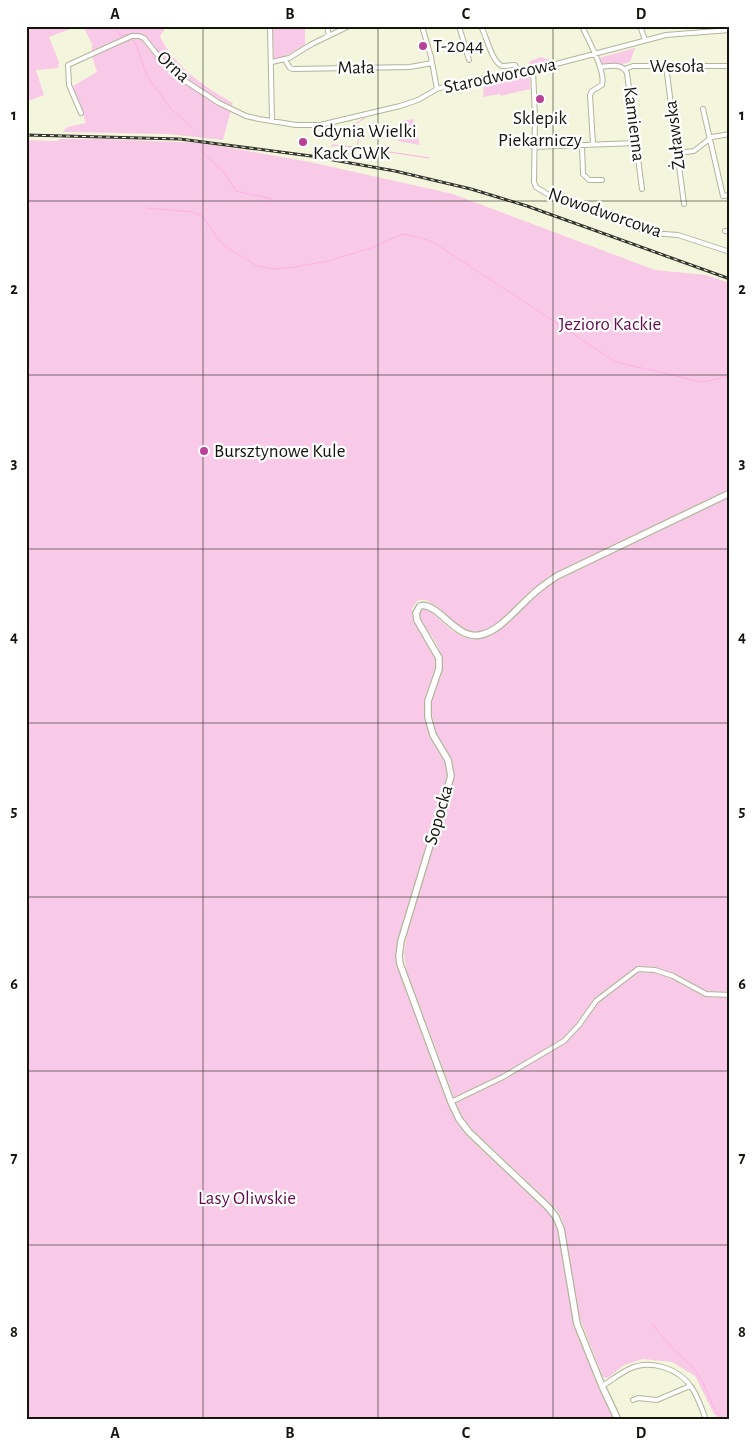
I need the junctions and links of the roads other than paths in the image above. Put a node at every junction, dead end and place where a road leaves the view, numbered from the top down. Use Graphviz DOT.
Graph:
graph roads {
  1 [pos="270,26"];
  2 [pos="327,26"];
  3 [pos="349,26"];
  4 [pos="422,26"];
  5 [pos="458,26"];
  6 [pos="481,26"];
  7 [pos="582,26"];
  8 [pos="640,26"];
  9 [pos="729,28"];
  10 [pos="329,36"];
  11 [pos="646,40"];
  12 [pos="595,54"];
  13 [pos="285,60"];
  14 [pos="468,60"];
  15 [pos="272,62"];
  16 [pos="432,63"];
  17 [pos="666,66"];
  18 [pos="730,66"];
  19 [pos="600,67"];
  20 [pos="625,69"];
  21 [pos="533,70"];
  22 [pos="518,72"];
  23 [pos="437,89"];
  24 [pos="703,109"];
  25 [pos="81,112"];
  26 [pos="272,121"];
  27 [pos="730,134"];
  28 [pos="710,138"];
  29 [pos="636,143"];
  30 [pos="593,144"];
  31 [pos="582,145"];
  32 [pos="533,147"];
  33 [pos="678,153"];
  34 [pos="602,180"];
  35 [pos="642,190"];
  36 [pos="730,195"];
  37 [pos="684,204"];
  38 [pos="730,252"];
  39 [pos="730,493"];
  40 [pos="730,995"];
  41 [pos="451,1102"];
  42 [pos="602,1386"];
  43 [pos="690,1386"];
  44 [pos="633,1400"];
  45 [pos="618,1420"];
  46 [pos="706,1420"];
  1 -- 15 [label="street"];
  2 -- 10 [label="street"];
  3 -- 10 [label="street"];
  4 -- 16 [label="street"];
  5 -- 14 [label="street"];
  6 -- 22 [label="street"];
  7 -- 12 [label="street, Kamienna"];
  8 -- 11 [label="street"];
  9 -- 11 [label="street, Starodworcowa"];
  10 -- 13 [label="street"];
  11 -- 12 [label="street, Starodworcowa"];
  12 -- 19 [label="street, Kamienna"];
  12 -- 21 [label="street, Starodworcowa"];
  13 -- 15 [label="street"];
  13 -- 16 [label="street, Mała"];
  15 -- 26 [label="street"];
  16 -- 23 [label="street"];
  17 -- 18 [label="street, Wesoła"];
  17 -- 20 [label="street, Wesoła"];
  17 -- 33 [label="street, Żuławska"];
  19 -- 20 [label="street, Kamienna"];
  19 -- 30 [label="street"];
  20 -- 29 [label="street, Kamienna"];
  21 -- 22 [label="street, Starodworcowa"];
  21 -- 32 [label="street, Nowodworcowa"];
  22 -- 23 [label="street, Starodworcowa"];
  23 -- 26 [label="street, Starodworcowa"];
  24 -- 28 [label="street"];
  25 -- 26 [label="street, Orna"];
  27 -- 28 [label="street"];
  28 -- 33 [label="street"];
  28 -- 36 [label="street"];
  29 -- 30 [label="street"];
  29 -- 35 [label="street, Kamienna"];
  30 -- 31 [label="street"];
  31 -- 32 [label="street"];
  31 -- 34 [label="street"];
  32 -- 38 [label="street, Nowodworcowa"];
  33 -- 37 [label="street, Żuławska"];
  39 -- 41 [label="main road, Sopocka"];
  40 -- 41 [label="street"];
  41 -- 42 [label="main road, Sopocka"];
  42 -- 43 [label="street"];
  42 -- 45 [label="main road, Sopocka"];
  43 -- 44 [label="street"];
  43 -- 46 [label="street"];
}
